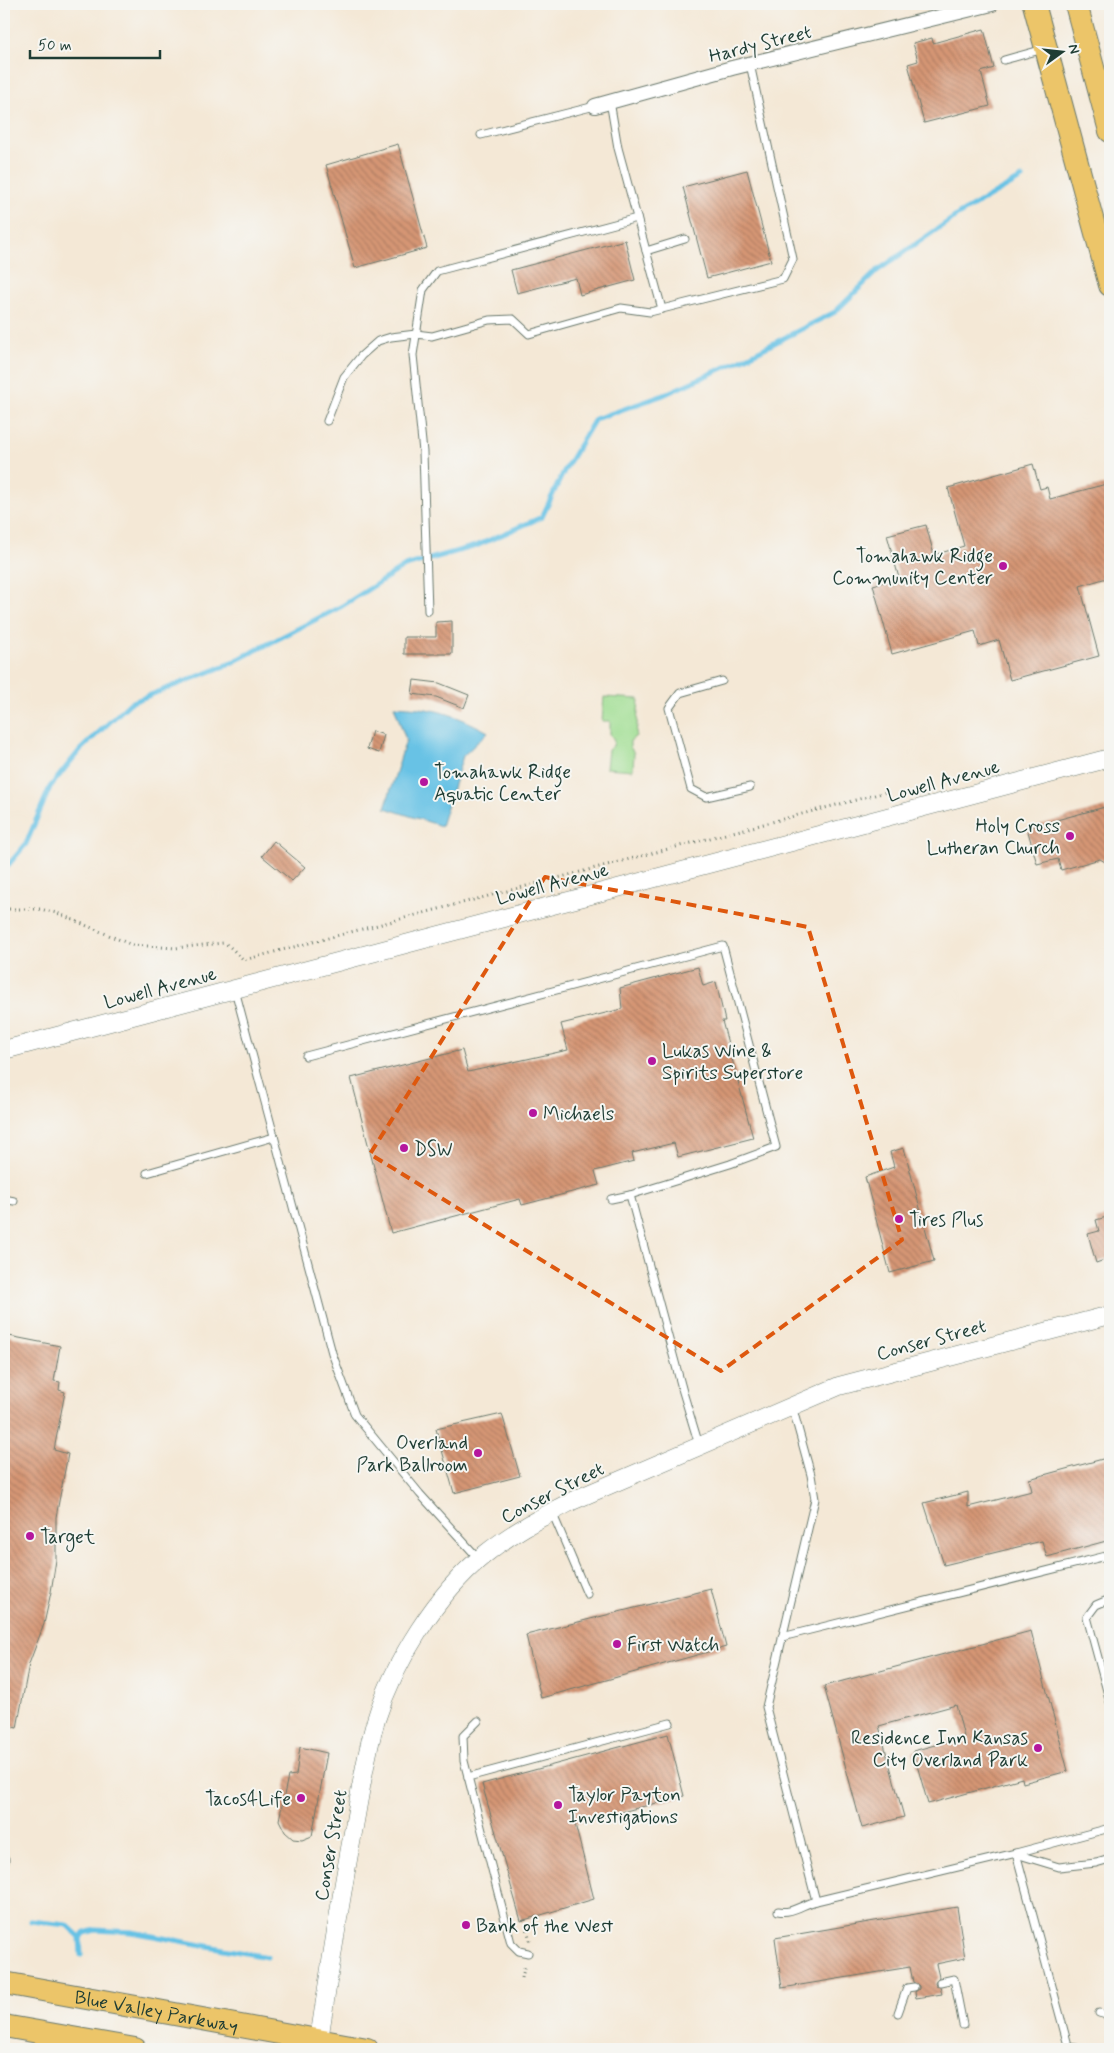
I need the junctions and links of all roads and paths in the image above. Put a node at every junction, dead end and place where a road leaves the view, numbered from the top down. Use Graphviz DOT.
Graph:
graph roads {
  1 [pos="992,4"];
  2 [pos="1034,4"];
  3 [pos="1076,4"];
  4 [pos="1046,48"];
  5 [pos="1004,60"];
  6 [pos="750,64"];
  7 [pos="610,101"];
  8 [pos="595,106"];
  9 [pos="1110,131"];
  10 [pos="481,135"];
  11 [pos="637,218"];
  12 [pos="685,239"];
  13 [pos="646,251"];
  14 [pos="1110,285"];
  15 [pos="662,309"];
  16 [pos="416,334"];
  17 [pos="327,421"];
  18 [pos="428,611"];
  19 [pos="722,681"];
  20 [pos="1110,758"];
  21 [pos="750,787"];
  22 [pos="886,792"];
  23 [pos="4,909"];
  24 [pos="234,989"];
  25 [pos="4,1050"];
  26 [pos="306,1056"];
  27 [pos="274,1137"];
  28 [pos="148,1173"];
  29 [pos="630,1195"];
  30 [pos="611,1199"];
  31 [pos="4,1200"];
  32 [pos="14,1201"];
  33 [pos="1110,1315"];
  34 [pos="792,1405"];
  35 [pos="699,1447"];
  36 [pos="552,1512"];
  37 [pos="1110,1554"];
  38 [pos="479,1560"];
  39 [pos="587,1594"];
  40 [pos="1110,1599"];
  41 [pos="782,1638"];
  42 [pos="1110,1702"];
  43 [pos="478,1721"];
  44 [pos="670,1722"];
  45 [pos="468,1776"];
  46 [pos="1110,1828"];
  47 [pos="1016,1853"];
  48 [pos="5,1859"];
  49 [pos="1110,1859"];
  50 [pos="4,1870"];
  51 [pos="816,1901"];
  52 [pos="778,1911"];
  53 [pos="525,1920"];
  54 [pos="530,1944"];
  55 [pos="527,1956"];
  56 [pos="522,1978"];
  57 [pos="940,1982"];
  58 [pos="4,1984"];
  59 [pos="914,1987"];
  60 [pos="1099,2013"];
  61 [pos="898,2014"];
  62 [pos="1110,2016"];
  63 [pos="963,2025"];
  64 [pos="4,2026"];
  65 [pos="318,2045"];
  66 [pos="1069,2048"];
  67 [pos="135,2049"];
  68 [pos="367,2049"];
  69 [pos="1081,2049"];
  1 -- 6 [label="street, Hardy Street"];
  2 -- 4 [label="main road"];
  3 -- 9 [label="main road"];
  4 -- 5 [label="lane"];
  4 -- 14 [label="main road"];
  6 -- 7 [label="street, Hardy Street"];
  6 -- 15 [label="lane"];
  7 -- 8 [label="street, Hardy Street"];
  7 -- 11 [label="lane"];
  8 -- 10 [label="lane"];
  11 -- 13 [label="lane"];
  11 -- 16 [label="lane"];
  12 -- 13 [label="lane"];
  13 -- 15 [label="lane"];
  15 -- 16 [label="lane"];
  16 -- 17 [label="lane"];
  16 -- 18 [label="lane"];
  19 -- 21 [label="lane"];
  20 -- 24 [label="street, Lowell Avenue"];
  22 -- 23 [label="path"];
  24 -- 25 [label="street, Lowell Avenue"];
  24 -- 27 [label="lane"];
  26 -- 29 [label="lane"];
  27 -- 28 [label="lane"];
  27 -- 38 [label="lane"];
  29 -- 30 [label="lane"];
  29 -- 35 [label="lane"];
  31 -- 32 [label="lane"];
  33 -- 34 [label="street, Conser Street"];
  34 -- 35 [label="street, Conser Street"];
  34 -- 41 [label="lane"];
  35 -- 36 [label="street, Conser Street"];
  36 -- 38 [label="street, Conser Street"];
  36 -- 39 [label="lane"];
  37 -- 41 [label="lane"];
  38 -- 65 [label="street, Conser Street"];
  40 -- 42 [label="lane"];
  41 -- 51 [label="lane"];
  43 -- 45 [label="lane"];
  44 -- 45 [label="lane"];
  45 -- 55 [label="lane"];
  46 -- 47 [label="lane"];
  47 -- 49 [label="lane"];
  47 -- 51 [label="lane"];
  47 -- 66 [label="lane"];
  48 -- 50 [label="lane"];
  51 -- 52 [label="lane"];
  53 -- 54 [label="path"];
  55 -- 56 [label="path"];
  57 -- 63 [label="lane"];
  58 -- 65 [label="main road, Blue Valley Parkway"];
  59 -- 61 [label="lane"];
  60 -- 62 [label="lane"];
  64 -- 67 [label="main road"];
  65 -- 68 [label="main road, Blue Valley Parkway"];
  66 -- 69 [label="lane"];
}
